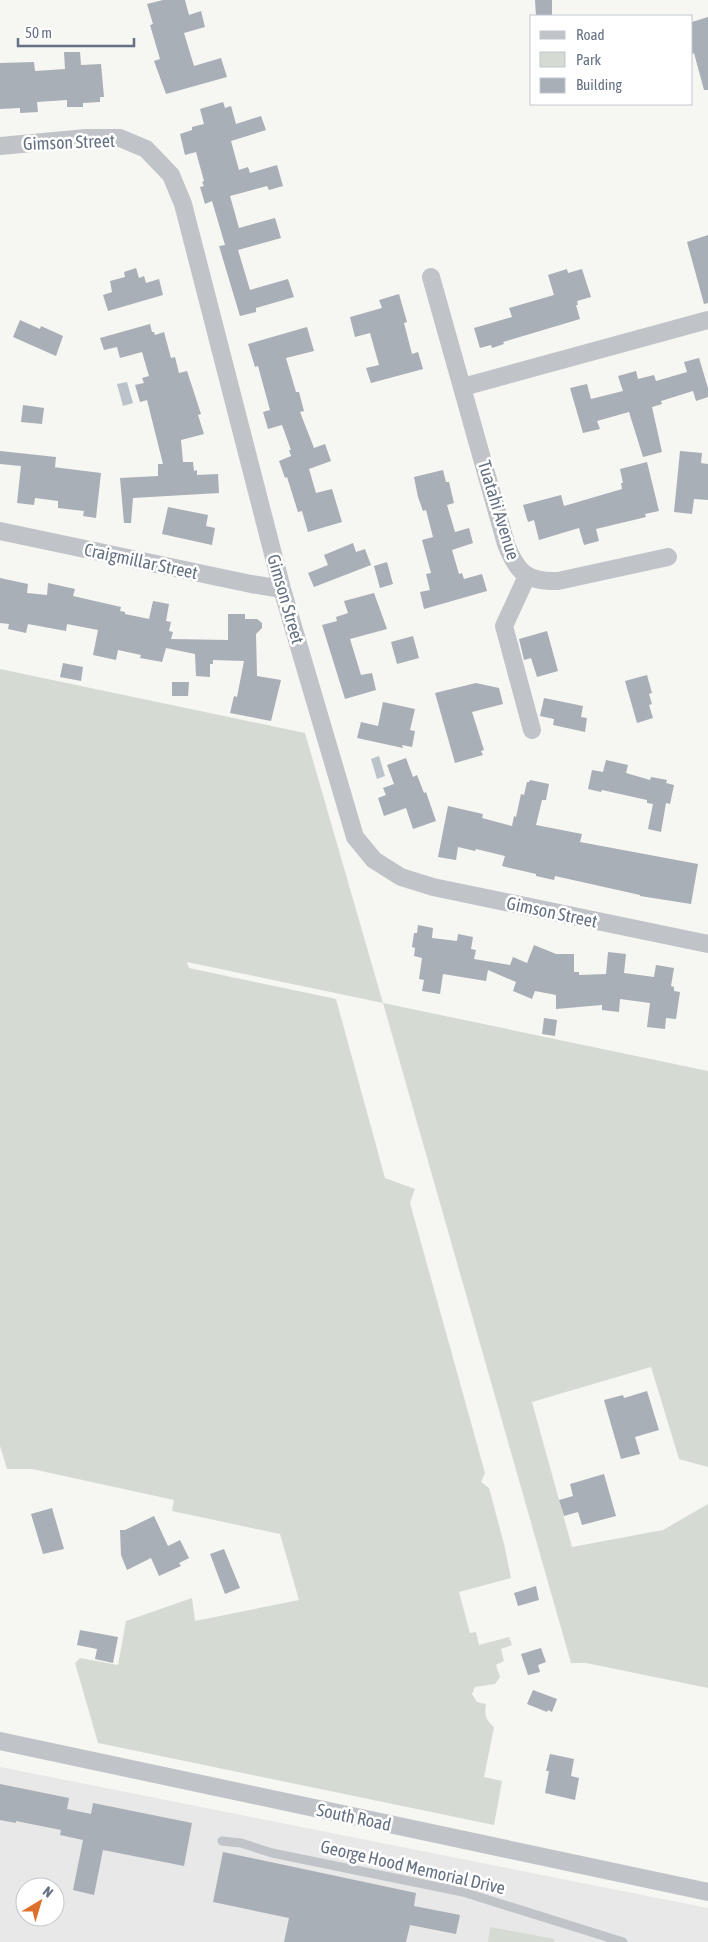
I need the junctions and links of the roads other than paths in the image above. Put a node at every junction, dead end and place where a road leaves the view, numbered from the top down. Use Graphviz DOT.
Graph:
graph roads {
  1 [pos="0,146"];
  2 [pos="431,277"];
  3 [pos="708,320"];
  4 [pos="463,387"];
  5 [pos="0,531"];
  6 [pos="668,557"];
  7 [pos="527,576"];
  8 [pos="282,589"];
  9 [pos="532,730"];
  10 [pos="708,944"];
  11 [pos="0,1742"];
  12 [pos="222,1841"];
  13 [pos="708,1892"];
  14 [pos="623,1942"];
  1 -- 8 [label="street, Gimson Street"];
  2 -- 4 [label="street, Tuatahi Avenue"];
  3 -- 4 [label="street"];
  4 -- 7 [label="street, Tuatahi Avenue"];
  5 -- 8 [label="street, Craigmillar Street"];
  6 -- 7 [label="street, Tuatahi Avenue"];
  7 -- 9 [label="street"];
  8 -- 10 [label="street, Gimson Street"];
  11 -- 13 [label="street, South Road"];
  12 -- 14 [label="lane, George Hood Memorial Drive"];
}
